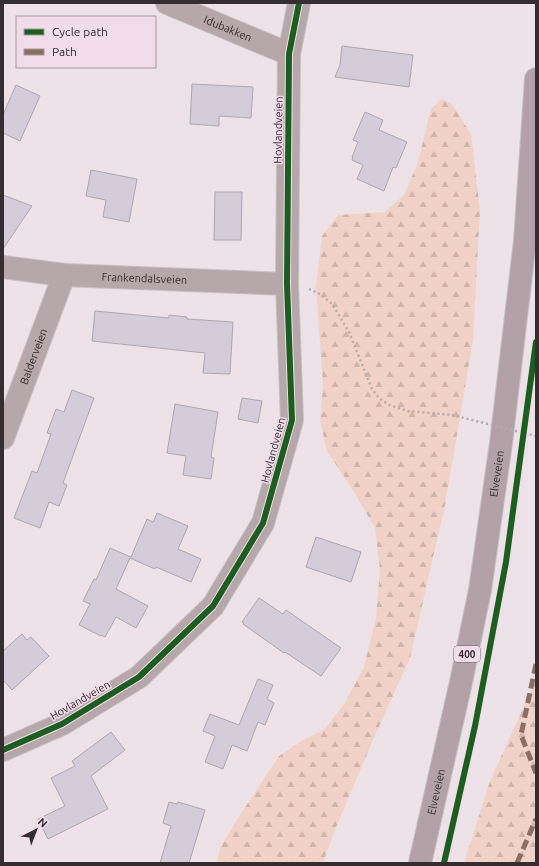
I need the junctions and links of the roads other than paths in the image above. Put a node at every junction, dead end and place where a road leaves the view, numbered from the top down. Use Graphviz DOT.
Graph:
graph roads {
  1 [pos="167,3"];
  2 [pos="299,3"];
  3 [pos="289,54"];
  4 [pos="536,79"];
  5 [pos="3,267"];
  6 [pos="64,275"];
  7 [pos="287,284"];
  8 [pos="3,438"];
  9 [pos="3,750"];
  10 [pos="420,863"];
  1 -- 3 [label="street, Idubakken"];
  2 -- 3 [label="street, Hovlandveien"];
  3 -- 7 [label="street, Hovlandveien"];
  4 -- 10 [label="highway, Elveveien / 400"];
  5 -- 6 [label="street, Frankendalsveien"];
  6 -- 7 [label="street, Frankendalsveien"];
  6 -- 8 [label="street, Balderveien"];
  7 -- 9 [label="street, Hovlandveien"];
}
